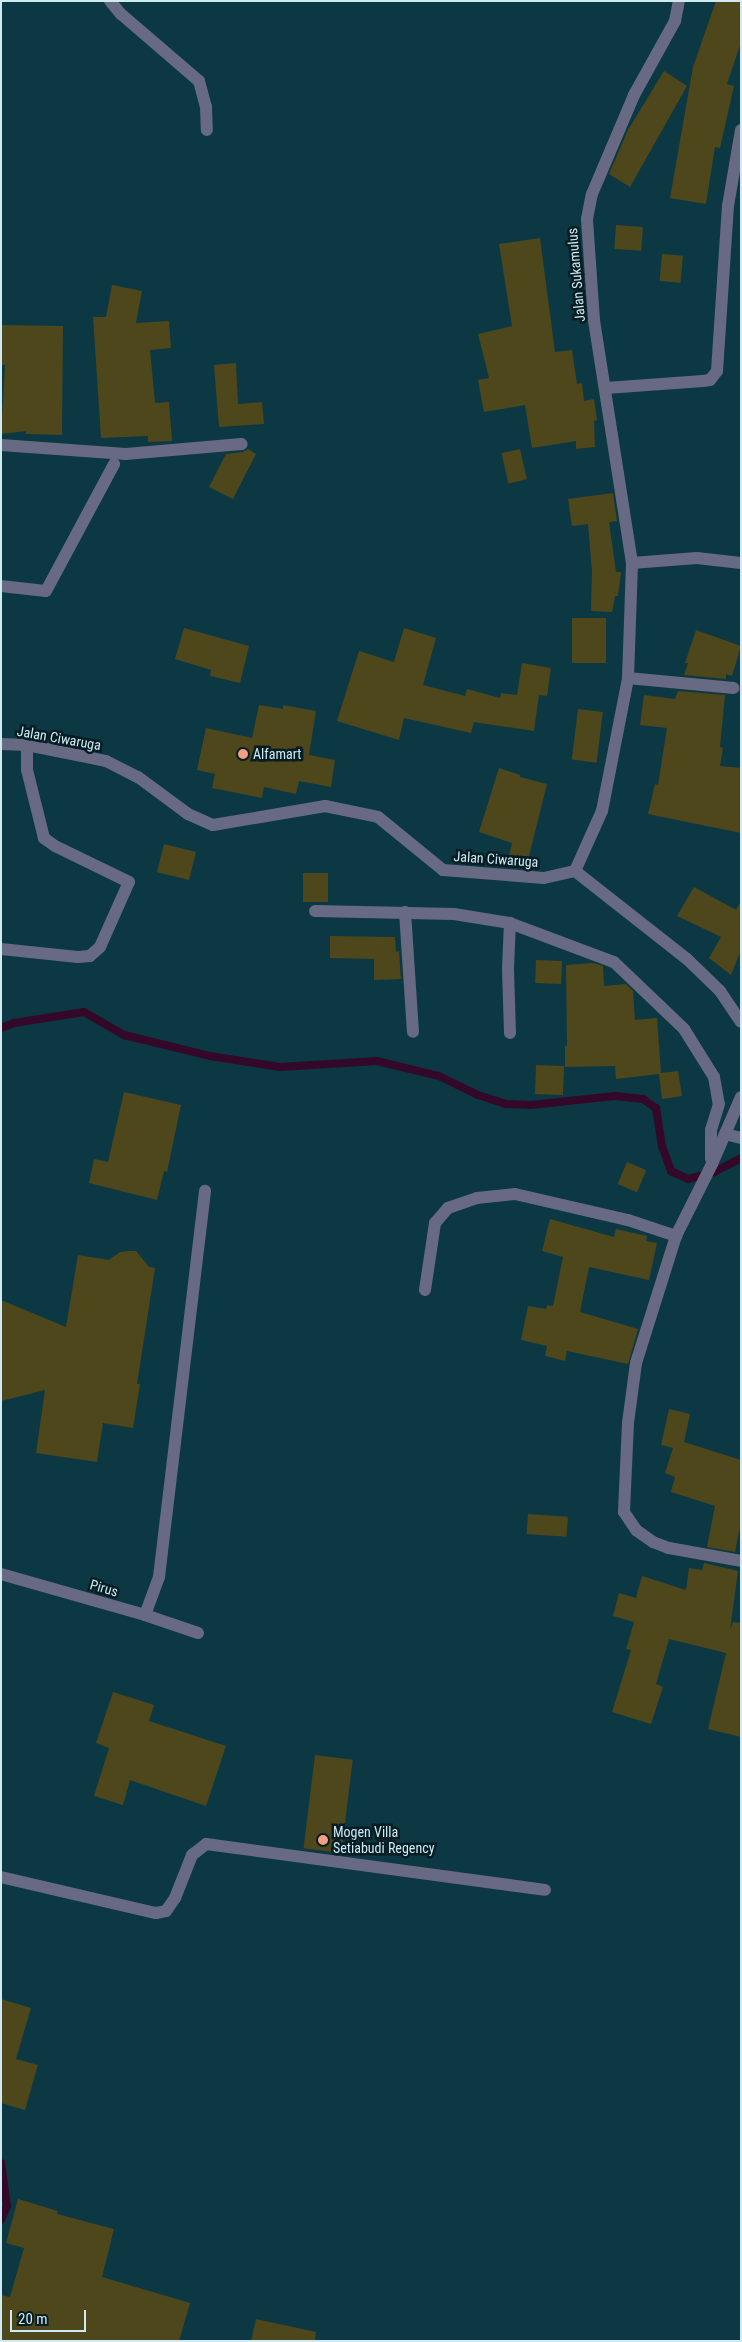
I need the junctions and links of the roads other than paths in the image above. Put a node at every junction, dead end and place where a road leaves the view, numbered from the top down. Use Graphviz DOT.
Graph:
graph roads {
  1 [pos="110,1"];
  2 [pos="679,1"];
  3 [pos="207,130"];
  4 [pos="741,130"];
  5 [pos="606,388"];
  6 [pos="242,444"];
  7 [pos="1,445"];
  8 [pos="114,464"];
  9 [pos="741,563"];
  10 [pos="632,564"];
  11 [pos="1,586"];
  12 [pos="628,678"];
  13 [pos="734,688"];
  14 [pos="1,744"];
  15 [pos="27,745"];
  16 [pos="575,871"];
  17 [pos="315,911"];
  18 [pos="405,912"];
  19 [pos="510,923"];
  20 [pos="1,949"];
  21 [pos="741,1022"];
  22 [pos="413,1032"];
  23 [pos="510,1034"];
  24 [pos="741,1097"];
  25 [pos="725,1134"];
  26 [pos="741,1138"];
  27 [pos="712,1164"];
  28 [pos="205,1191"];
  29 [pos="676,1236"];
  30 [pos="425,1290"];
  31 [pos="741,1561"];
  32 [pos="1,1574"];
  33 [pos="145,1615"];
  34 [pos="198,1632"];
  35 [pos="1,1877"];
  36 [pos="545,1890"];
  1 -- 3 [label="street"];
  2 -- 5 [label="street, Jalan Sukamulus"];
  4 -- 5 [label="street"];
  5 -- 10 [label="street, Jalan Sukamulus"];
  6 -- 7 [label="street"];
  8 -- 11 [label="street"];
  9 -- 10 [label="street"];
  10 -- 12 [label="street"];
  12 -- 13 [label="street"];
  12 -- 16 [label="street"];
  14 -- 15 [label="street, Jalan Ciwaruga"];
  15 -- 16 [label="street, Jalan Ciwaruga"];
  15 -- 20 [label="street"];
  16 -- 21 [label="street"];
  17 -- 18 [label="street"];
  18 -- 19 [label="street"];
  18 -- 22 [label="street"];
  19 -- 23 [label="street"];
  19 -- 27 [label="street"];
  24 -- 25 [label="street"];
  25 -- 26 [label="street"];
  25 -- 27 [label="street"];
  27 -- 29 [label="street"];
  28 -- 33 [label="street"];
  29 -- 30 [label="street"];
  29 -- 31 [label="street"];
  32 -- 33 [label="street, Pirus"];
  33 -- 34 [label="street, Pirus"];
  35 -- 36 [label="street"];
}
